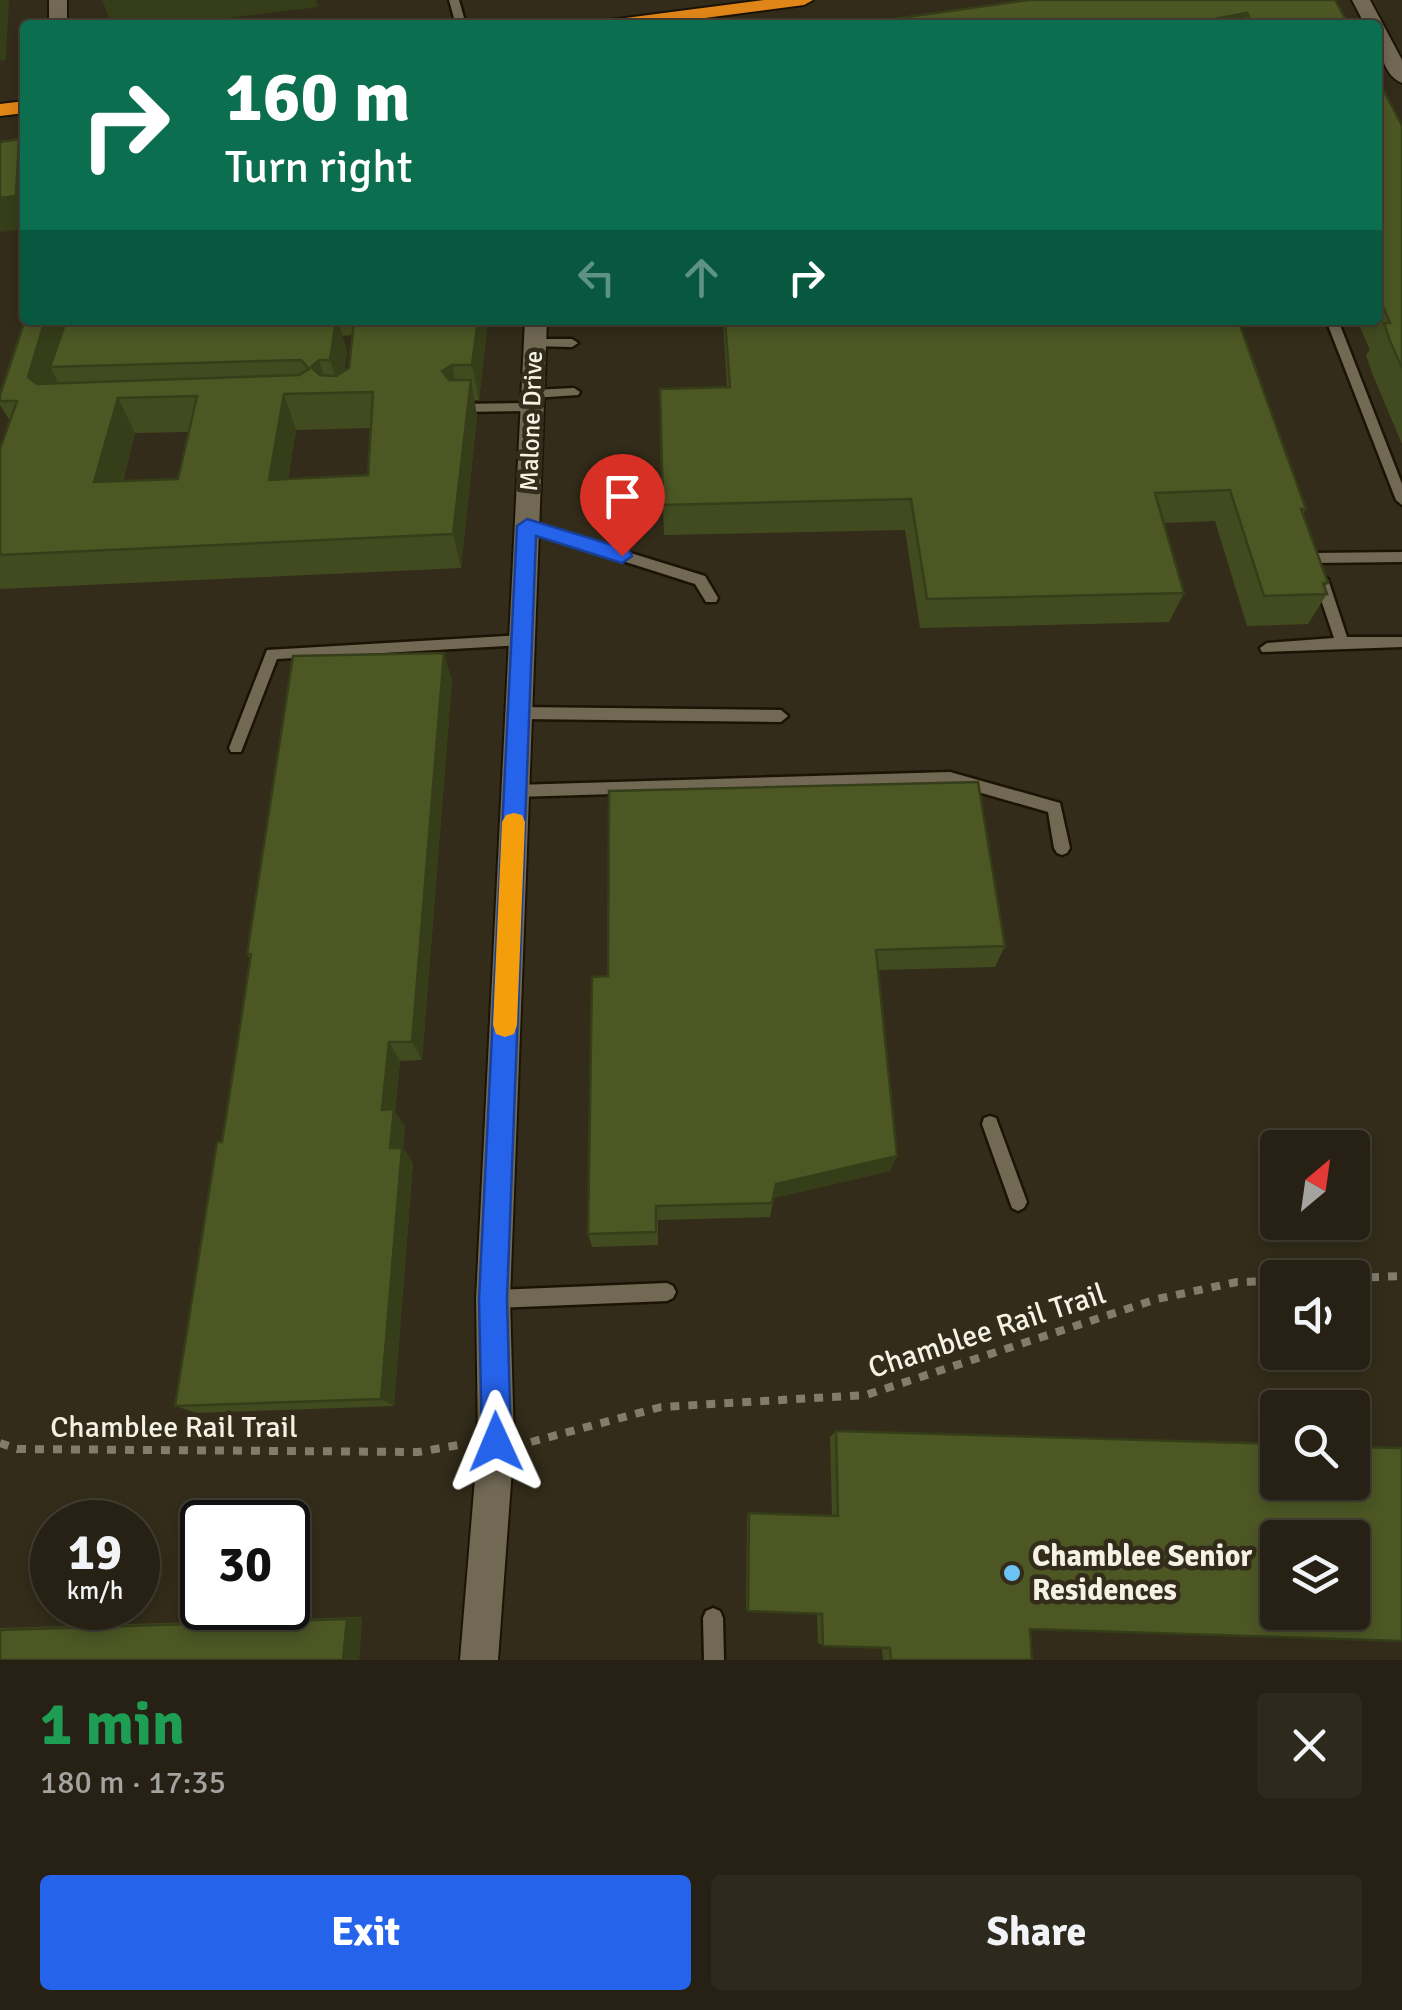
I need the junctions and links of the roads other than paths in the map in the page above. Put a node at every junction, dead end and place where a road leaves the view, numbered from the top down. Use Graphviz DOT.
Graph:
graph roads {
  1 [pos="804,0"];
  2 [pos="649,20"];
  3 [pos="1384,57"];
  4 [pos="1402,78"];
  5 [pos="1334,325"];
  6 [pos="535,332"];
  7 [pos="572,343"];
  8 [pos="574,392"];
  9 [pos="532,400"];
  10 [pos="459,408"];
  11 [pos="1402,500"];
  12 [pos="527,526"];
  13 [pos="1307,540"];
  14 [pos="1402,557"];
  15 [pos="1314,558"];
  16 [pos="711,598"];
  17 [pos="522,640"];
  18 [pos="1402,642"];
  19 [pos="1342,643"];
  20 [pos="1267,648"];
  21 [pos="519,713"];
  22 [pos="782,716"];
  23 [pos="236,748"];
  24 [pos="515,790"];
  25 [pos="1062,848"];
  26 [pos="990,1124"];
  27 [pos="1018,1202"];
  28 [pos="667,1292"];
  29 [pos="493,1299"];
  30 [pos="712,1618"];
  31 [pos="479,1660"];
  32 [pos="714,1660"];
  1 -- 2 [label="highway"];
  3 -- 4 [label="street"];
  5 -- 11 [label="lane"];
  6 -- 7 [label="lane"];
  6 -- 9 [label="street, Malone Drive"];
  8 -- 9 [label="lane"];
  9 -- 10 [label="lane"];
  9 -- 12 [label="street, Malone Drive"];
  12 -- 16 [label="lane"];
  12 -- 17 [label="street, Malone Drive"];
  13 -- 15 [label="lane"];
  14 -- 15 [label="lane"];
  15 -- 19 [label="lane"];
  17 -- 21 [label="street, Malone Drive"];
  17 -- 23 [label="lane"];
  18 -- 19 [label="lane"];
  19 -- 20 [label="lane"];
  21 -- 22 [label="lane"];
  21 -- 24 [label="street, Malone Drive"];
  24 -- 25 [label="lane"];
  24 -- 29 [label="street, Malone Drive"];
  26 -- 27 [label="lane"];
  28 -- 29 [label="lane"];
  29 -- 31 [label="street, Malone Drive"];
  30 -- 32 [label="lane"];
}
